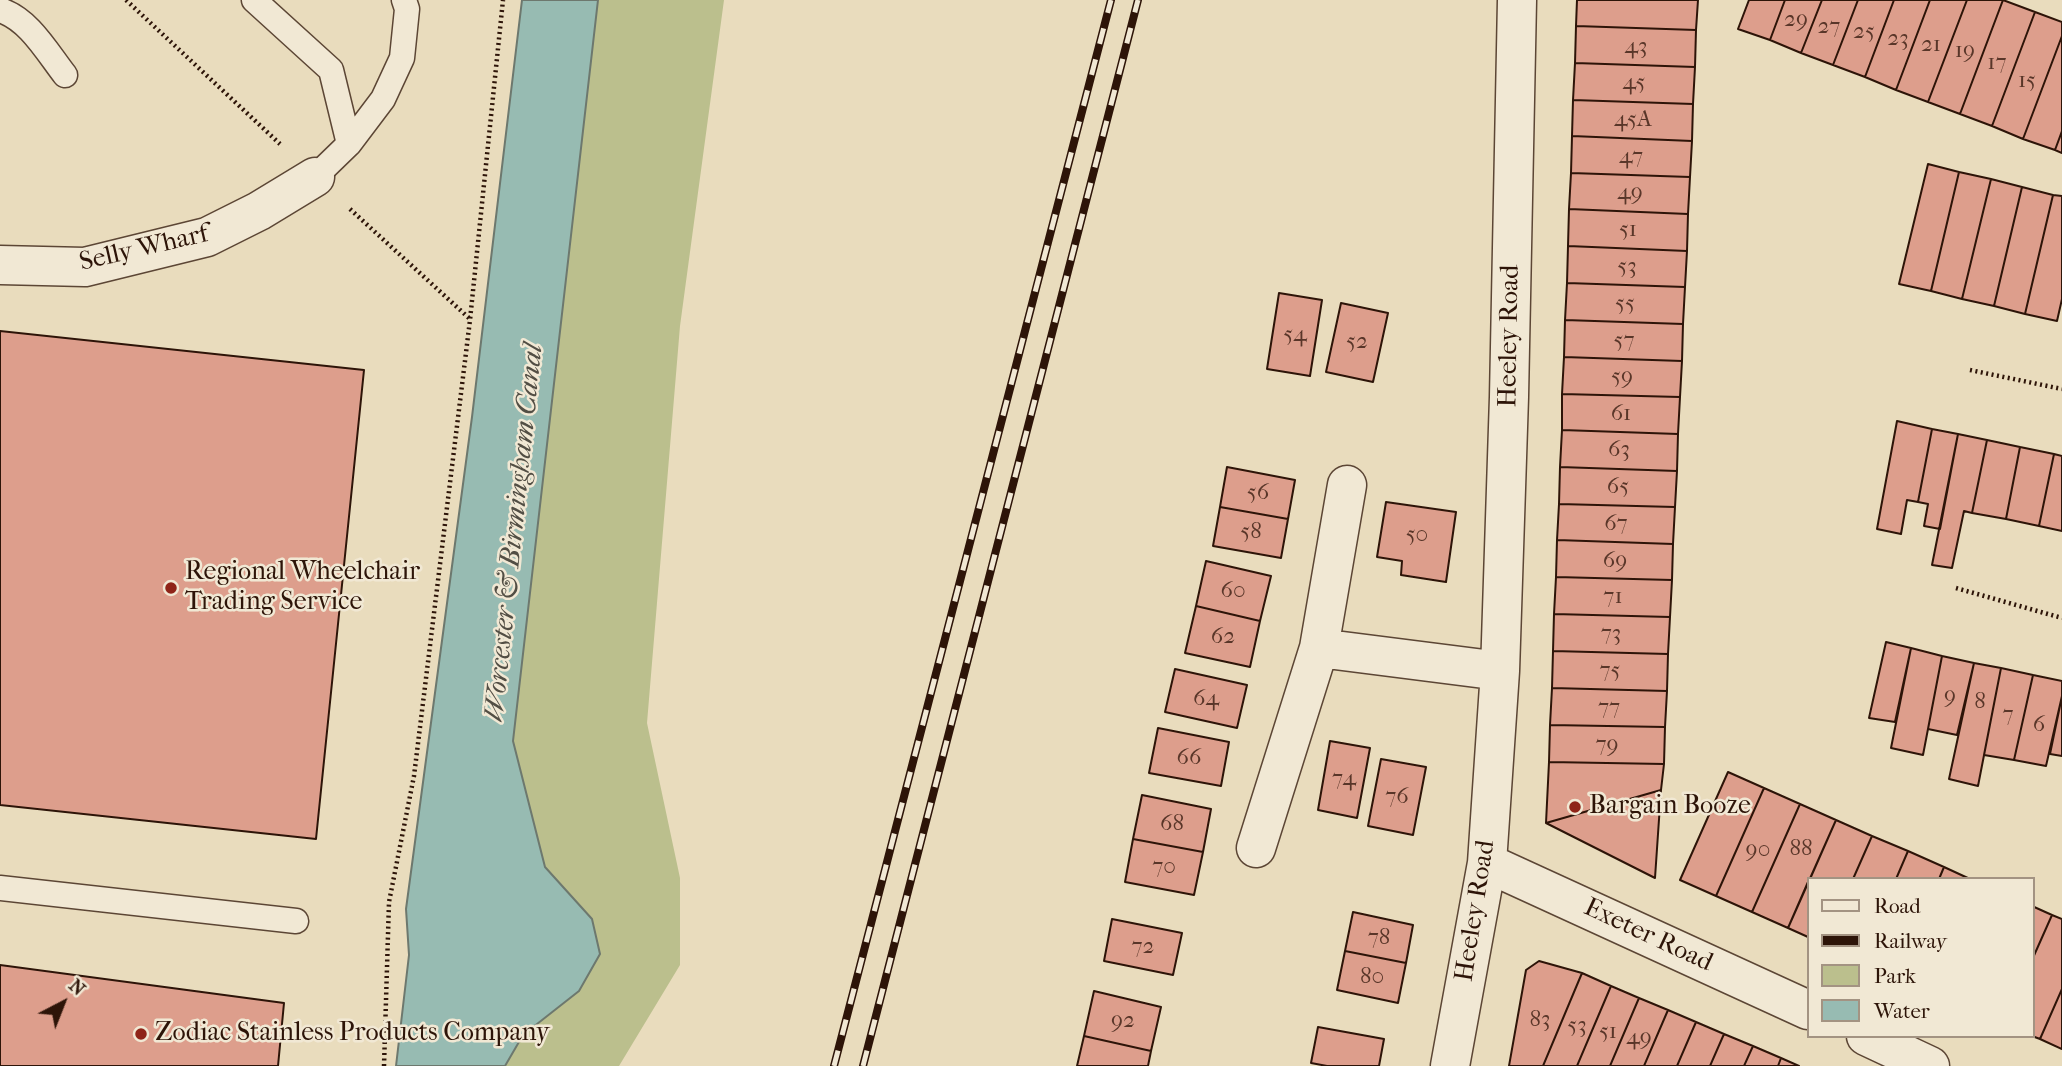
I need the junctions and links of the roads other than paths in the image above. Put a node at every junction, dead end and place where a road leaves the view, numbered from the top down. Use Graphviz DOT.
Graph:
graph roads {
  1 [pos="254,0"];
  2 [pos="404,0"];
  3 [pos="1517,0"];
  4 [pos="0,10"];
  5 [pos="65,75"];
  6 [pos="349,144"];
  7 [pos="315,177"];
  8 [pos="0,265"];
  9 [pos="1347,485"];
  10 [pos="1319,648"];
  11 [pos="1500,671"];
  12 [pos="1256,848"];
  13 [pos="1488,863"];
  14 [pos="0,888"];
  15 [pos="296,921"];
  16 [pos="1806,1009"];
  17 [pos="1870,1038"];
  18 [pos="1450,1066"];
  19 [pos="1930,1066"];
  1 -- 6 [label="lane"];
  2 -- 6 [label="lane"];
  3 -- 11 [label="street, Heeley Road"];
  4 -- 5 [label="lane"];
  6 -- 7 [label="lane"];
  7 -- 8 [label="street, Selly Wharf"];
  9 -- 10 [label="street"];
  10 -- 11 [label="street"];
  10 -- 12 [label="street"];
  11 -- 13 [label="street, Heeley Road"];
  13 -- 16 [label="street, Exeter Road"];
  13 -- 18 [label="street, Heeley Road"];
  14 -- 15 [label="lane"];
  17 -- 19 [label="street"];
}
